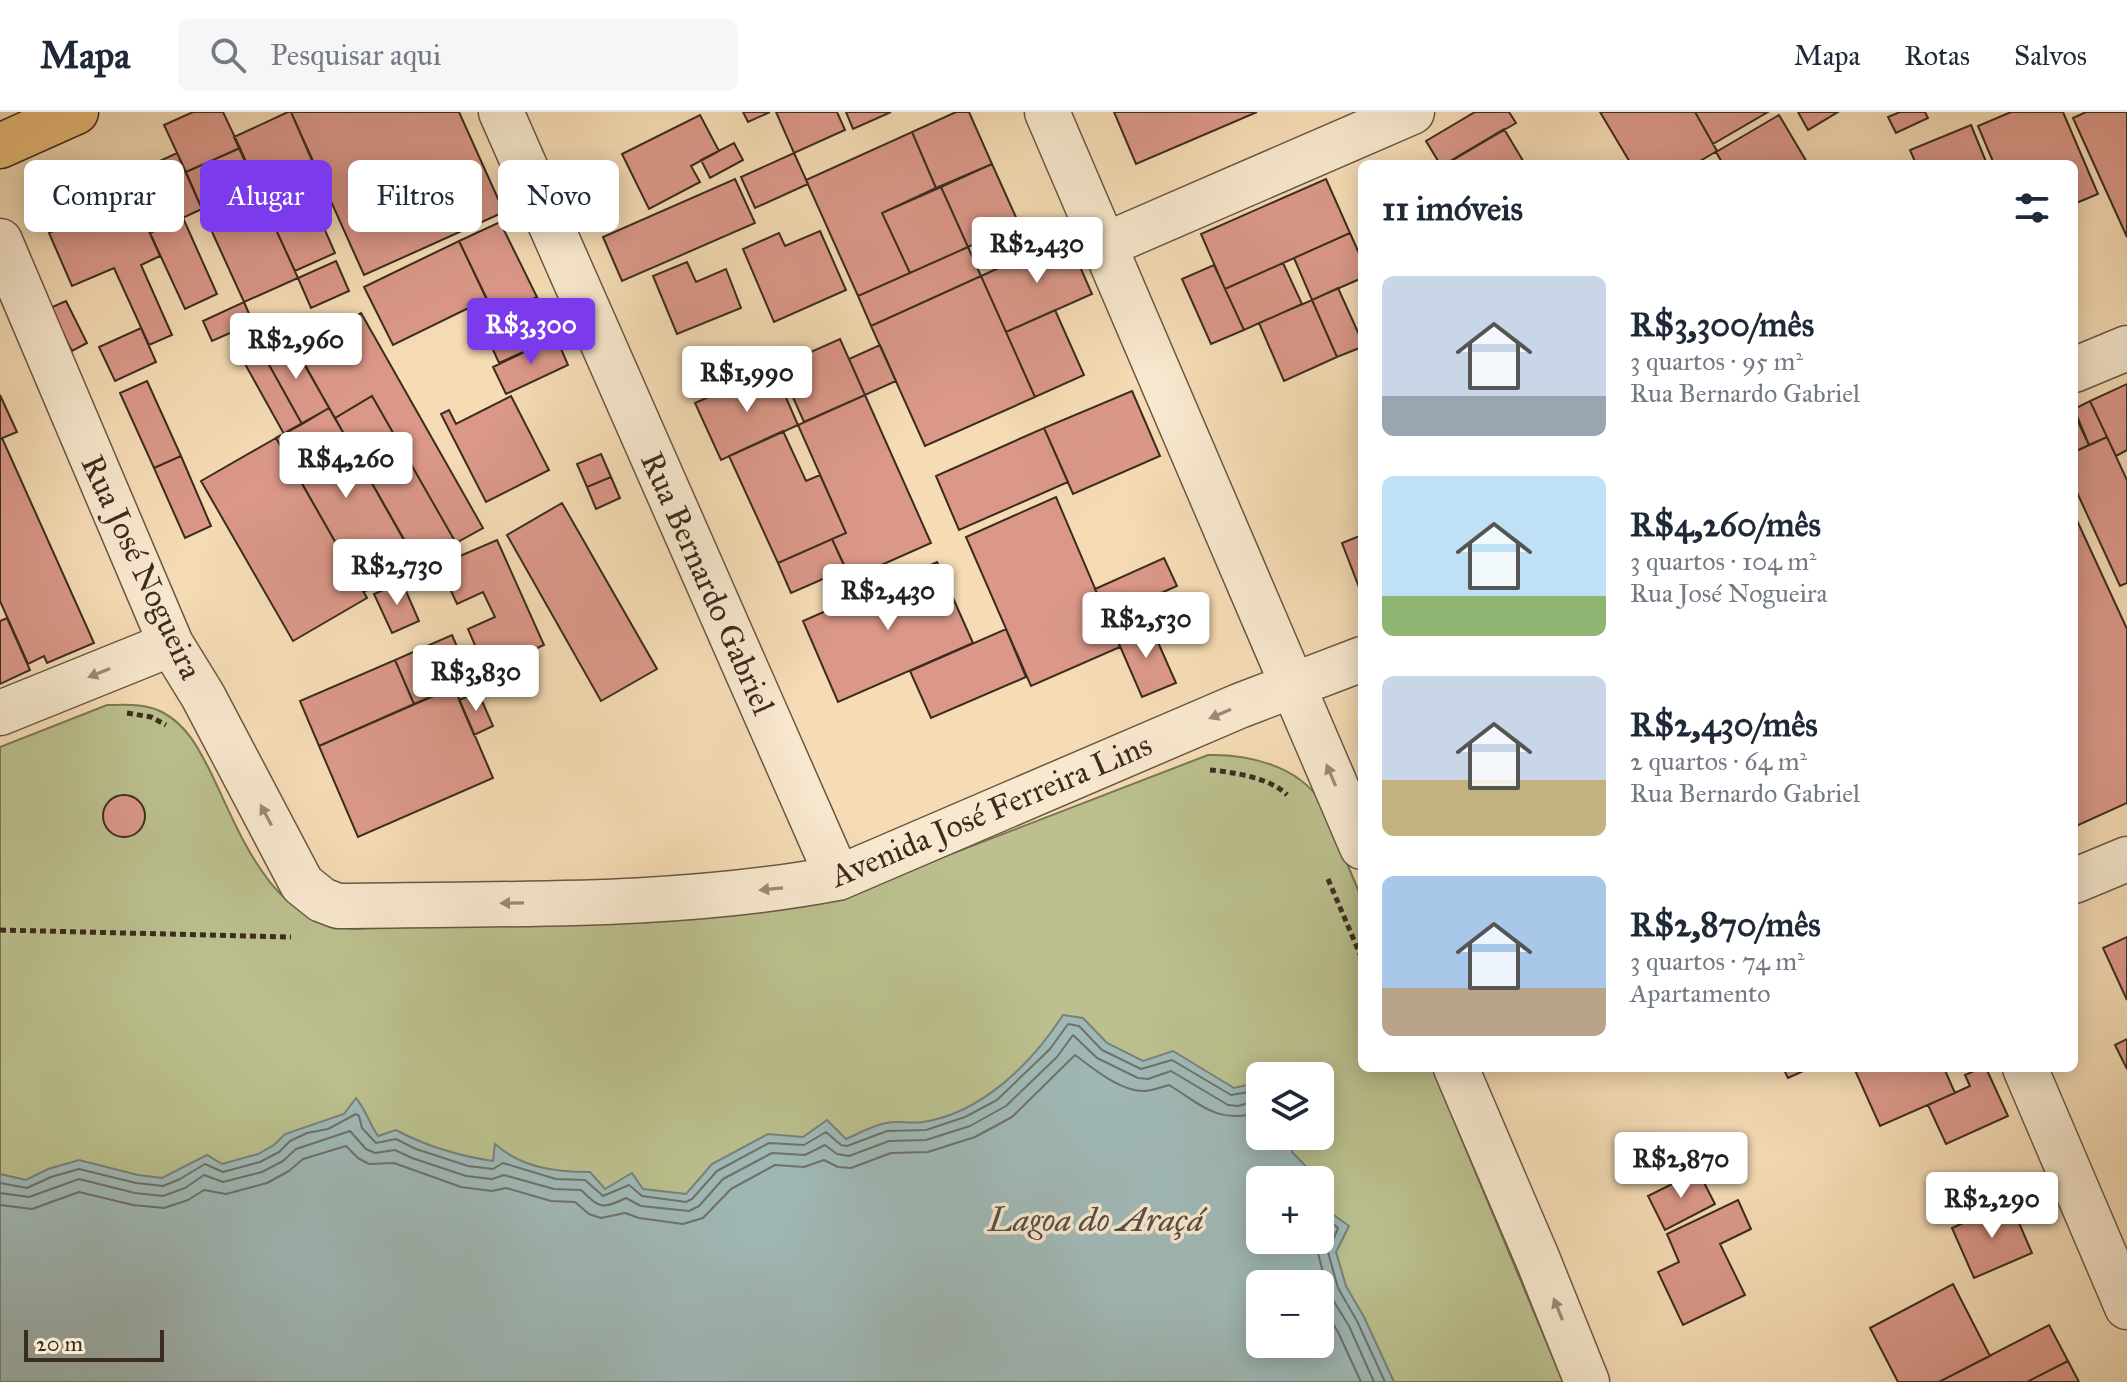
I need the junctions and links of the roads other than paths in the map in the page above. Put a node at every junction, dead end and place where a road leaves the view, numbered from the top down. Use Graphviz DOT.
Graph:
graph roads {
  1 [pos="76,112"];
  2 [pos="501,112"];
  3 [pos="1047,112"];
  4 [pos="1412,112"];
  5 [pos="0,146"];
  6 [pos="0,241"];
  7 [pos="1103,246"];
  8 [pos="2127,348"];
  9 [pos="2078,368"];
  10 [pos="171,644"];
  11 [pos="1358,661"];
  12 [pos="1293,686"];
  13 [pos="0,713"];
  14 [pos="1358,838"];
  15 [pos="2127,859"];
  16 [pos="838,878"];
  17 [pos="2078,879"];
  18 [pos="302,884"];
  19 [pos="1458,1072"];
  20 [pos="2027,1072"];
  21 [pos="2123,1289"];
  22 [pos="1587,1382"];
  1 -- 5 [label="main road"];
  2 -- 16 [label="street, Rua Bernardo Gabriel"];
  3 -- 7 [label="street"];
  4 -- 7 [label="street"];
  6 -- 10 [label="street, Rua José Nogueira"];
  7 -- 12 [label="street"];
  8 -- 9 [label="street"];
  10 -- 13 [label="street, one-way"];
  18 -- 10 [label="street, Rua José Nogueira, one-way"];
  11 -- 12 [label="street, Avenida José Ferreira Lins"];
  14 -- 12 [label="street, one-way"];
  12 -- 16 [label="street, Avenida José Ferreira Lins, one-way"];
  15 -- 17 [label="street"];
  16 -- 18 [label="street, Avenida José Ferreira Lins, one-way"];
  22 -- 19 [label="street, one-way"];
  20 -- 21 [label="street"];
}
